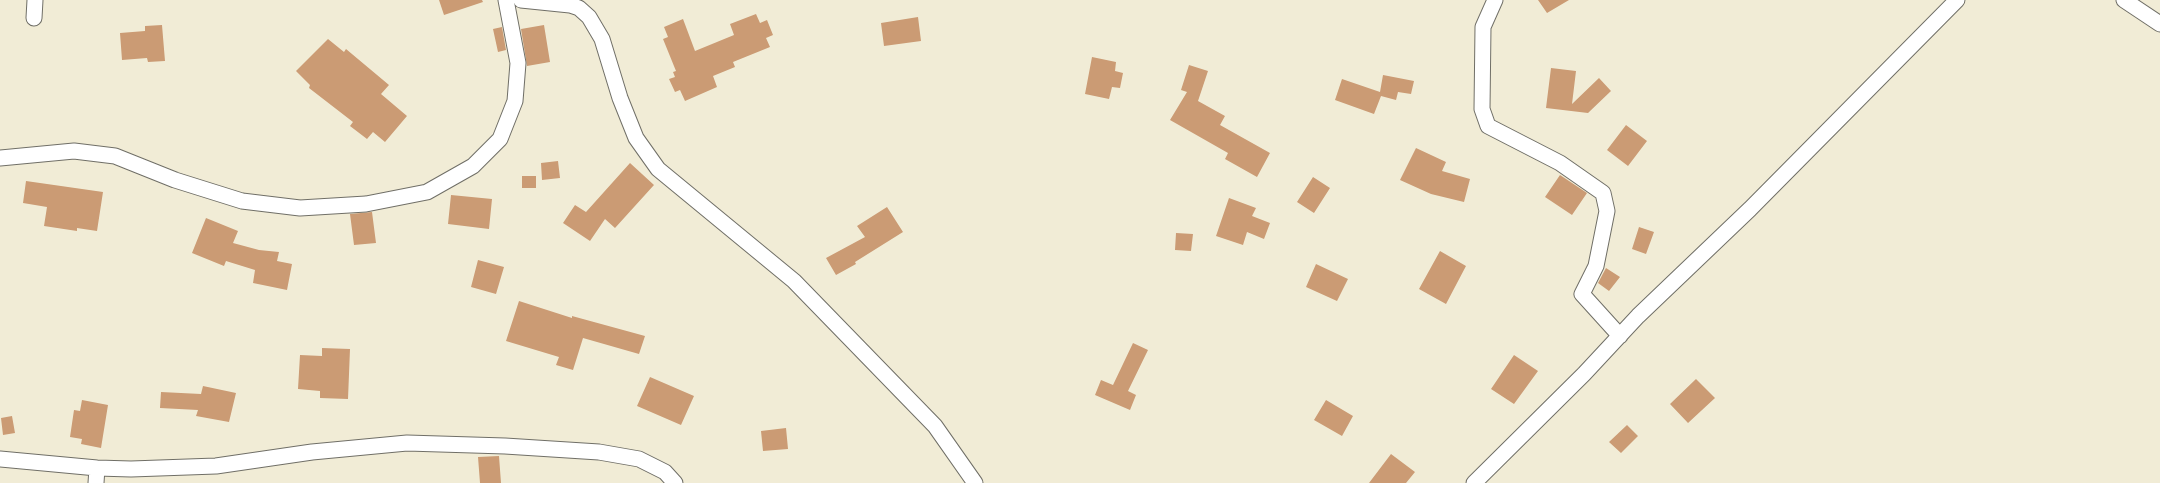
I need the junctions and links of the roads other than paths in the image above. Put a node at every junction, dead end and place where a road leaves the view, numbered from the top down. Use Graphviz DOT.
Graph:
graph roads {
  1 [pos="35,0"];
  2 [pos="506,0"];
  3 [pos="522,0"];
  4 [pos="1496,0"];
  5 [pos="1957,0"];
  6 [pos="2124,0"];
  7 [pos="34,18"];
  8 [pos="2160,24"];
  9 [pos="0,158"];
  10 [pos="1620,336"];
  11 [pos="0,459"];
  12 [pos="97,476"];
  13 [pos="675,483"];
  14 [pos="974,483"];
  15 [pos="1474,483"];
  1 -- 7 [label="street"];
  2 -- 9 [label="street"];
  3 -- 14 [label="street"];
  4 -- 10 [label="street"];
  5 -- 10 [label="street"];
  6 -- 8 [label="street"];
  10 -- 15 [label="street"];
  11 -- 12 [label="street"];
  12 -- 13 [label="street"];
}
